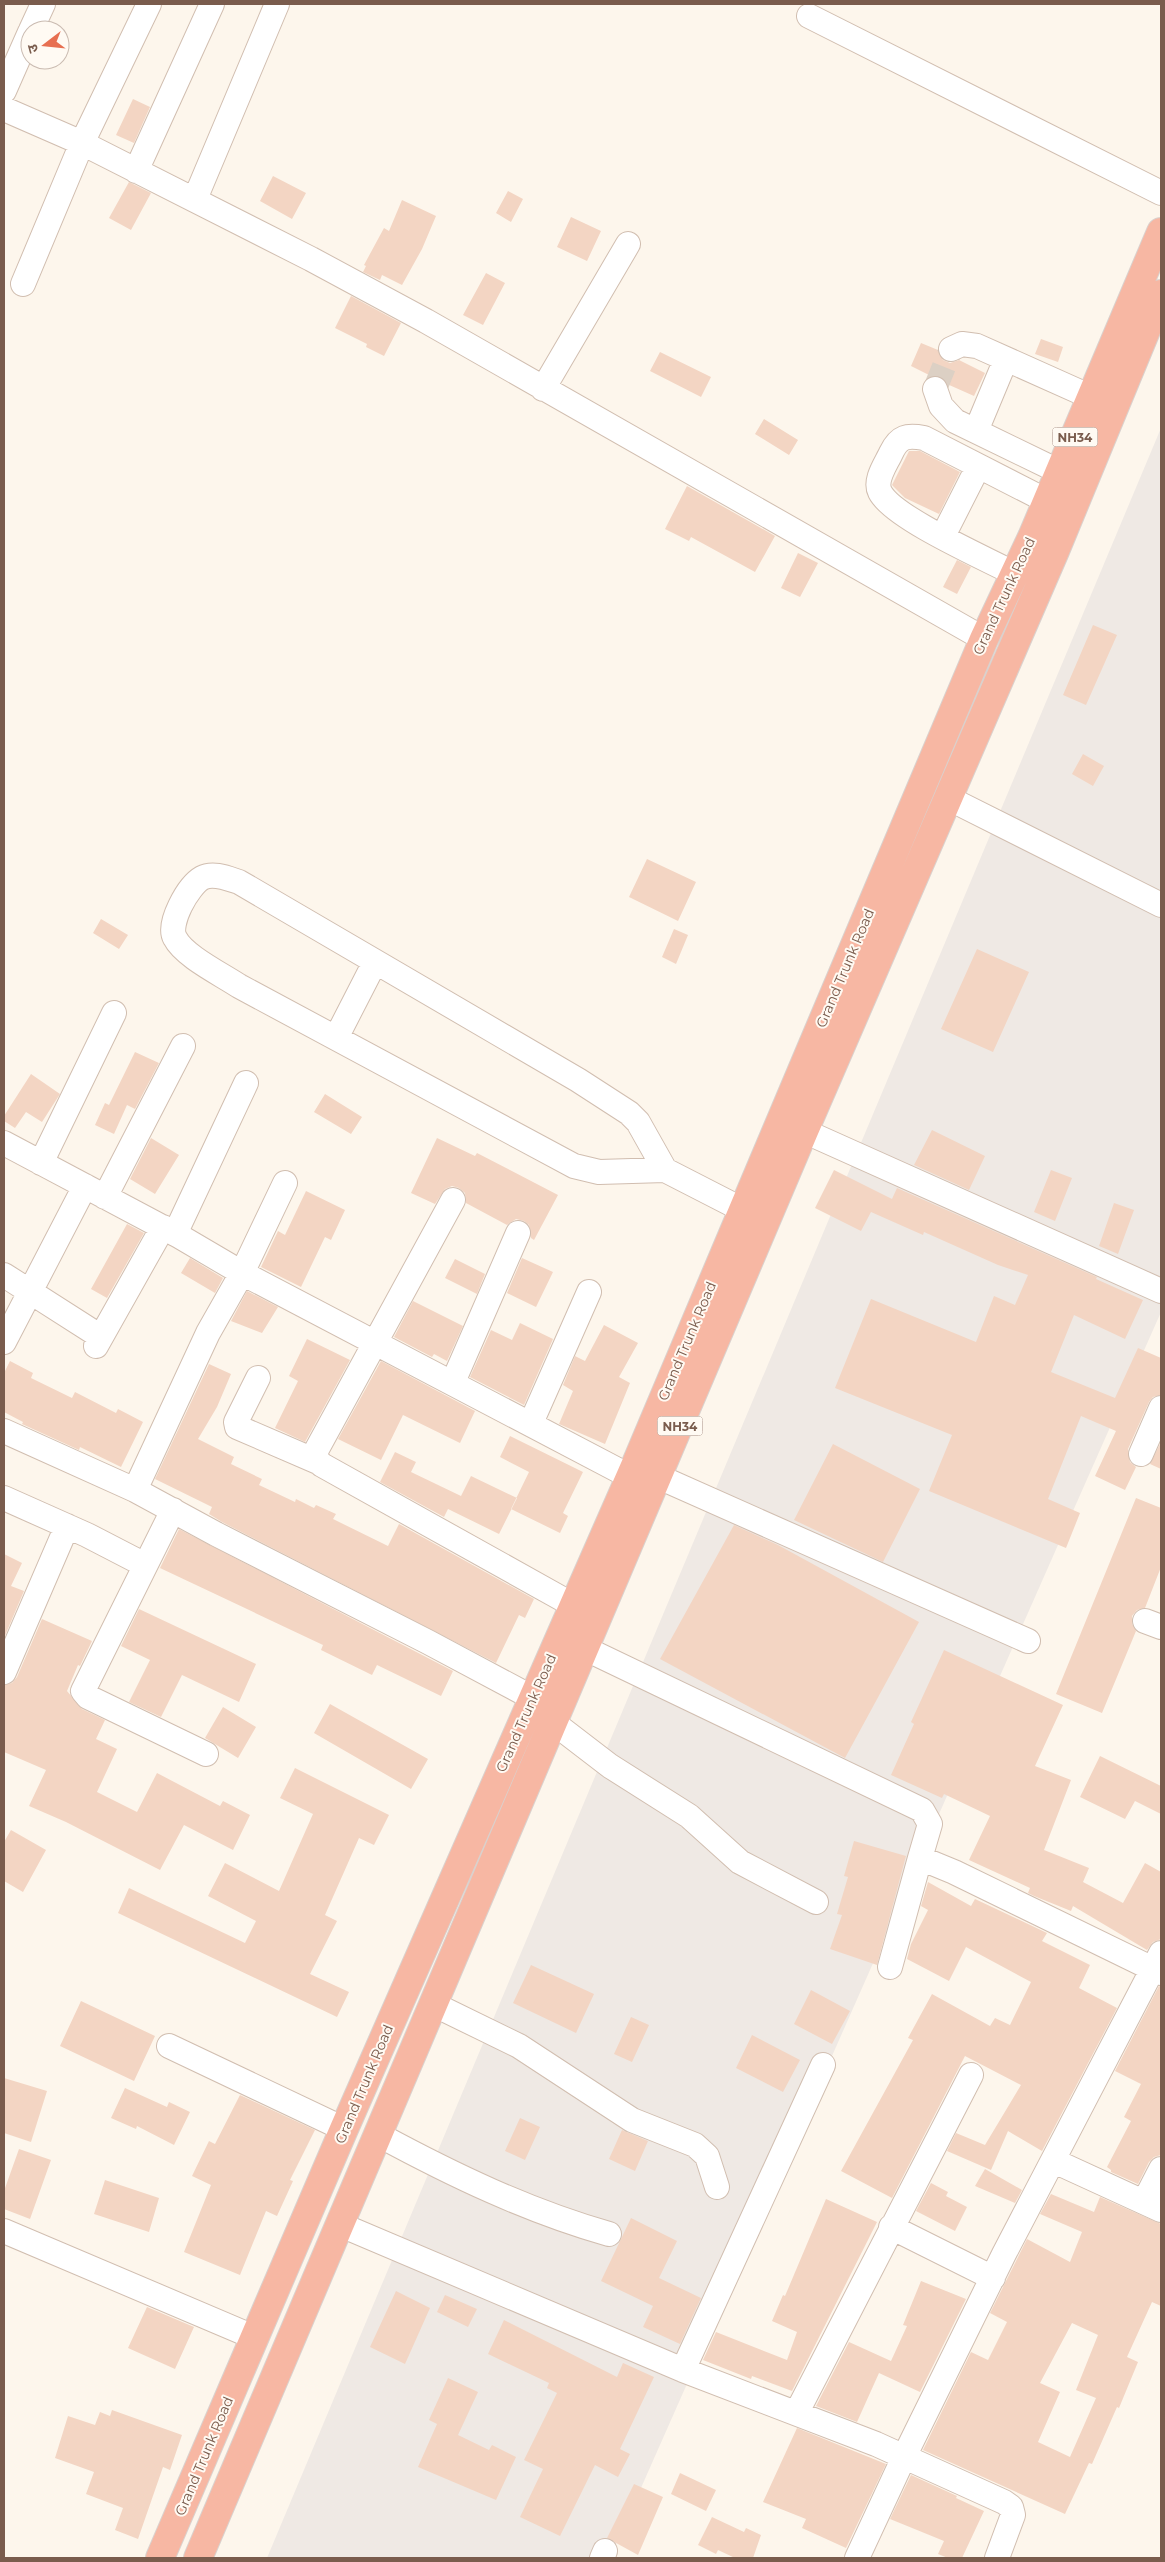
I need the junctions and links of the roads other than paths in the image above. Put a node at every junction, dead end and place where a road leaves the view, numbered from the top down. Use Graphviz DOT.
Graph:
graph roads {
  1 [pos="43,4"];
  2 [pos="148,4"];
  3 [pos="212,4"];
  4 [pos="277,4"];
  5 [pos="809,16"];
  6 [pos="35,20"];
  7 [pos="20,54"];
  8 [pos="4,91"];
  9 [pos="4,109"];
  10 [pos="82,143"];
  11 [pos="136,171"];
  12 [pos="1161,193"];
  13 [pos="195,199"];
  14 [pos="1161,232"];
  15 [pos="628,244"];
  16 [pos="23,284"];
  17 [pos="1161,294"];
  18 [pos="951,349"];
  19 [pos="1006,359"];
  20 [pos="543,389"];
  21 [pos="935,389"];
  22 [pos="1091,397"];
  23 [pos="976,431"];
  24 [pos="978,467"];
  25 [pos="1060,472"];
  26 [pos="1047,501"];
  27 [pos="943,536"];
  28 [pos="1015,574"];
  29 [pos="984,639"];
  30 [pos="948,798"];
  31 [pos="1161,905"];
  32 [pos="376,962"];
  33 [pos="114,1013"];
  34 [pos="336,1038"];
  35 [pos="183,1046"];
  36 [pos="246,1083"];
  37 [pos="804,1131"];
  38 [pos="4,1143"];
  39 [pos="41,1163"];
  40 [pos="665,1170"];
  41 [pos="285,1183"];
  42 [pos="95,1192"];
  43 [pos="453,1200"];
  44 [pos="743,1210"];
  45 [pos="169,1231"];
  46 [pos="518,1233"];
  47 [pos="242,1273"];
  48 [pos="4,1275"];
  49 [pos="29,1290"];
  50 [pos="1161,1291"];
  51 [pos="589,1292"];
  52 [pos="4,1342"];
  53 [pos="377,1342"];
  54 [pos="258,1378"];
  55 [pos="453,1382"];
  56 [pos="1161,1408"];
  57 [pos="531,1423"];
  58 [pos="4,1431"];
  59 [pos="1141,1454"];
  60 [pos="318,1462"];
  61 [pos="629,1476"];
  62 [pos="659,1477"];
  63 [pos="135,1490"];
  64 [pos="4,1498"];
  65 [pos="174,1510"];
  66 [pos="67,1526"];
  67 [pos="145,1565"];
  68 [pos="573,1606"];
  69 [pos="1028,1641"];
  70 [pos="586,1649"];
  71 [pos="4,1672"];
  72 [pos="533,1698"];
  73 [pos="554,1723"];
  74 [pos="206,1754"];
  75 [pos="920,1858"];
  76 [pos="816,1902"];
  77 [pos="1159,1965"];
  78 [pos="890,1967"];
  79 [pos="435,2005"];
  80 [pos="170,2046"];
  81 [pos="823,2065"];
  82 [pos="971,2075"];
  83 [pos="344,2129"];
  84 [pos="379,2135"];
  85 [pos="1054,2161"];
  86 [pos="1161,2169"];
  87 [pos="717,2187"];
  88 [pos="1152,2206"];
  89 [pos="341,2225"];
  90 [pos="891,2227"];
  91 [pos="4,2231"];
  92 [pos="609,2234"];
  93 [pos="993,2278"];
  94 [pos="256,2338"];
  95 [pos="684,2370"];
  96 [pos="797,2412"];
  97 [pos="904,2457"];
  98 [pos="160,2558"];
  99 [pos="198,2558"];
  100 [pos="857,2558"];
  101 [pos="997,2558"];
  1 -- 6 [label="street"];
  2 -- 10 [label="street"];
  3 -- 11 [label="street"];
  4 -- 13 [label="street"];
  5 -- 12 [label="street"];
  7 -- 8 [label="street"];
  9 -- 10 [label="street"];
  10 -- 11 [label="street"];
  10 -- 16 [label="street"];
  11 -- 13 [label="street"];
  13 -- 20 [label="street"];
  14 -- 22 [label="highway, Grand Trunk Road / NH34"];
  15 -- 20 [label="street"];
  17 -- 30 [label="highway, Grand Trunk Road / NH34"];
  18 -- 19 [label="street"];
  19 -- 22 [label="street"];
  19 -- 23 [label="street"];
  20 -- 29 [label="street"];
  21 -- 23 [label="street"];
  22 -- 25 [label="highway, Grand Trunk Road / NH34"];
  23 -- 25 [label="street"];
  24 -- 26 [label="street"];
  24 -- 27 [label="street"];
  24 -- 27 [label="street"];
  25 -- 26 [label="highway, Grand Trunk Road / NH34"];
  26 -- 28 [label="highway, Grand Trunk Road / NH34"];
  27 -- 28 [label="street"];
  28 -- 29 [label="highway, Grand Trunk Road / NH34"];
  29 -- 44 [label="highway, Grand Trunk Road / NH34"];
  30 -- 31 [label="street"];
  30 -- 37 [label="highway, Grand Trunk Road / NH34"];
  32 -- 34 [label="street"];
  32 -- 34 [label="street"];
  32 -- 40 [label="street"];
  33 -- 39 [label="street"];
  34 -- 40 [label="street"];
  35 -- 42 [label="street"];
  36 -- 45 [label="street"];
  37 -- 50 [label="street"];
  37 -- 62 [label="highway, Grand Trunk Road / NH34"];
  38 -- 39 [label="street"];
  39 -- 42 [label="street"];
  40 -- 44 [label="street"];
  41 -- 47 [label="street"];
  42 -- 45 [label="street"];
  42 -- 49 [label="street"];
  43 -- 53 [label="street"];
  44 -- 61 [label="highway, Grand Trunk Road / NH34"];
  45 -- 47 [label="street"];
  45 -- 49 [label="street"];
  46 -- 55 [label="street"];
  47 -- 53 [label="street"];
  47 -- 63 [label="street"];
  48 -- 49 [label="street"];
  49 -- 52 [label="street"];
  51 -- 57 [label="street"];
  53 -- 55 [label="street"];
  53 -- 60 [label="street"];
  54 -- 60 [label="street"];
  55 -- 57 [label="street"];
  56 -- 59 [label="street"];
  57 -- 61 [label="street"];
  58 -- 63 [label="street"];
  60 -- 68 [label="street"];
  61 -- 68 [label="highway, Grand Trunk Road / NH34"];
  62 -- 69 [label="street"];
  62 -- 70 [label="highway, Grand Trunk Road / NH34"];
  63 -- 65 [label="street"];
  64 -- 66 [label="street"];
  65 -- 67 [label="street"];
  65 -- 72 [label="street"];
  66 -- 67 [label="street"];
  66 -- 71 [label="street"];
  67 -- 74 [label="street"];
  68 -- 72 [label="highway, Grand Trunk Road / NH34"];
  70 -- 73 [label="highway, Grand Trunk Road / NH34"];
  70 -- 75 [label="street"];
  72 -- 83 [label="highway, Grand Trunk Road / NH34"];
  73 -- 76 [label="street"];
  73 -- 79 [label="highway, Grand Trunk Road / NH34"];
  75 -- 77 [label="street"];
  75 -- 78 [label="street"];
  77 -- 85 [label="street"];
  79 -- 84 [label="highway, Grand Trunk Road / NH34"];
  79 -- 87 [label="street"];
  80 -- 83 [label="street"];
  81 -- 95 [label="street"];
  82 -- 90 [label="street"];
  83 -- 94 [label="highway, Grand Trunk Road / NH34"];
  84 -- 89 [label="highway, Grand Trunk Road / NH34"];
  84 -- 92 [label="street"];
  85 -- 88 [label="street"];
  85 -- 93 [label="street"];
  86 -- 88 [label="street"];
  89 -- 95 [label="street"];
  89 -- 99 [label="highway, Grand Trunk Road / NH34"];
  90 -- 93 [label="street"];
  90 -- 96 [label="street"];
  91 -- 94 [label="street"];
  93 -- 97 [label="street"];
  94 -- 98 [label="highway, Grand Trunk Road / NH34"];
  95 -- 96 [label="street"];
  96 -- 97 [label="street"];
  97 -- 100 [label="street"];
  97 -- 101 [label="street"];
}
